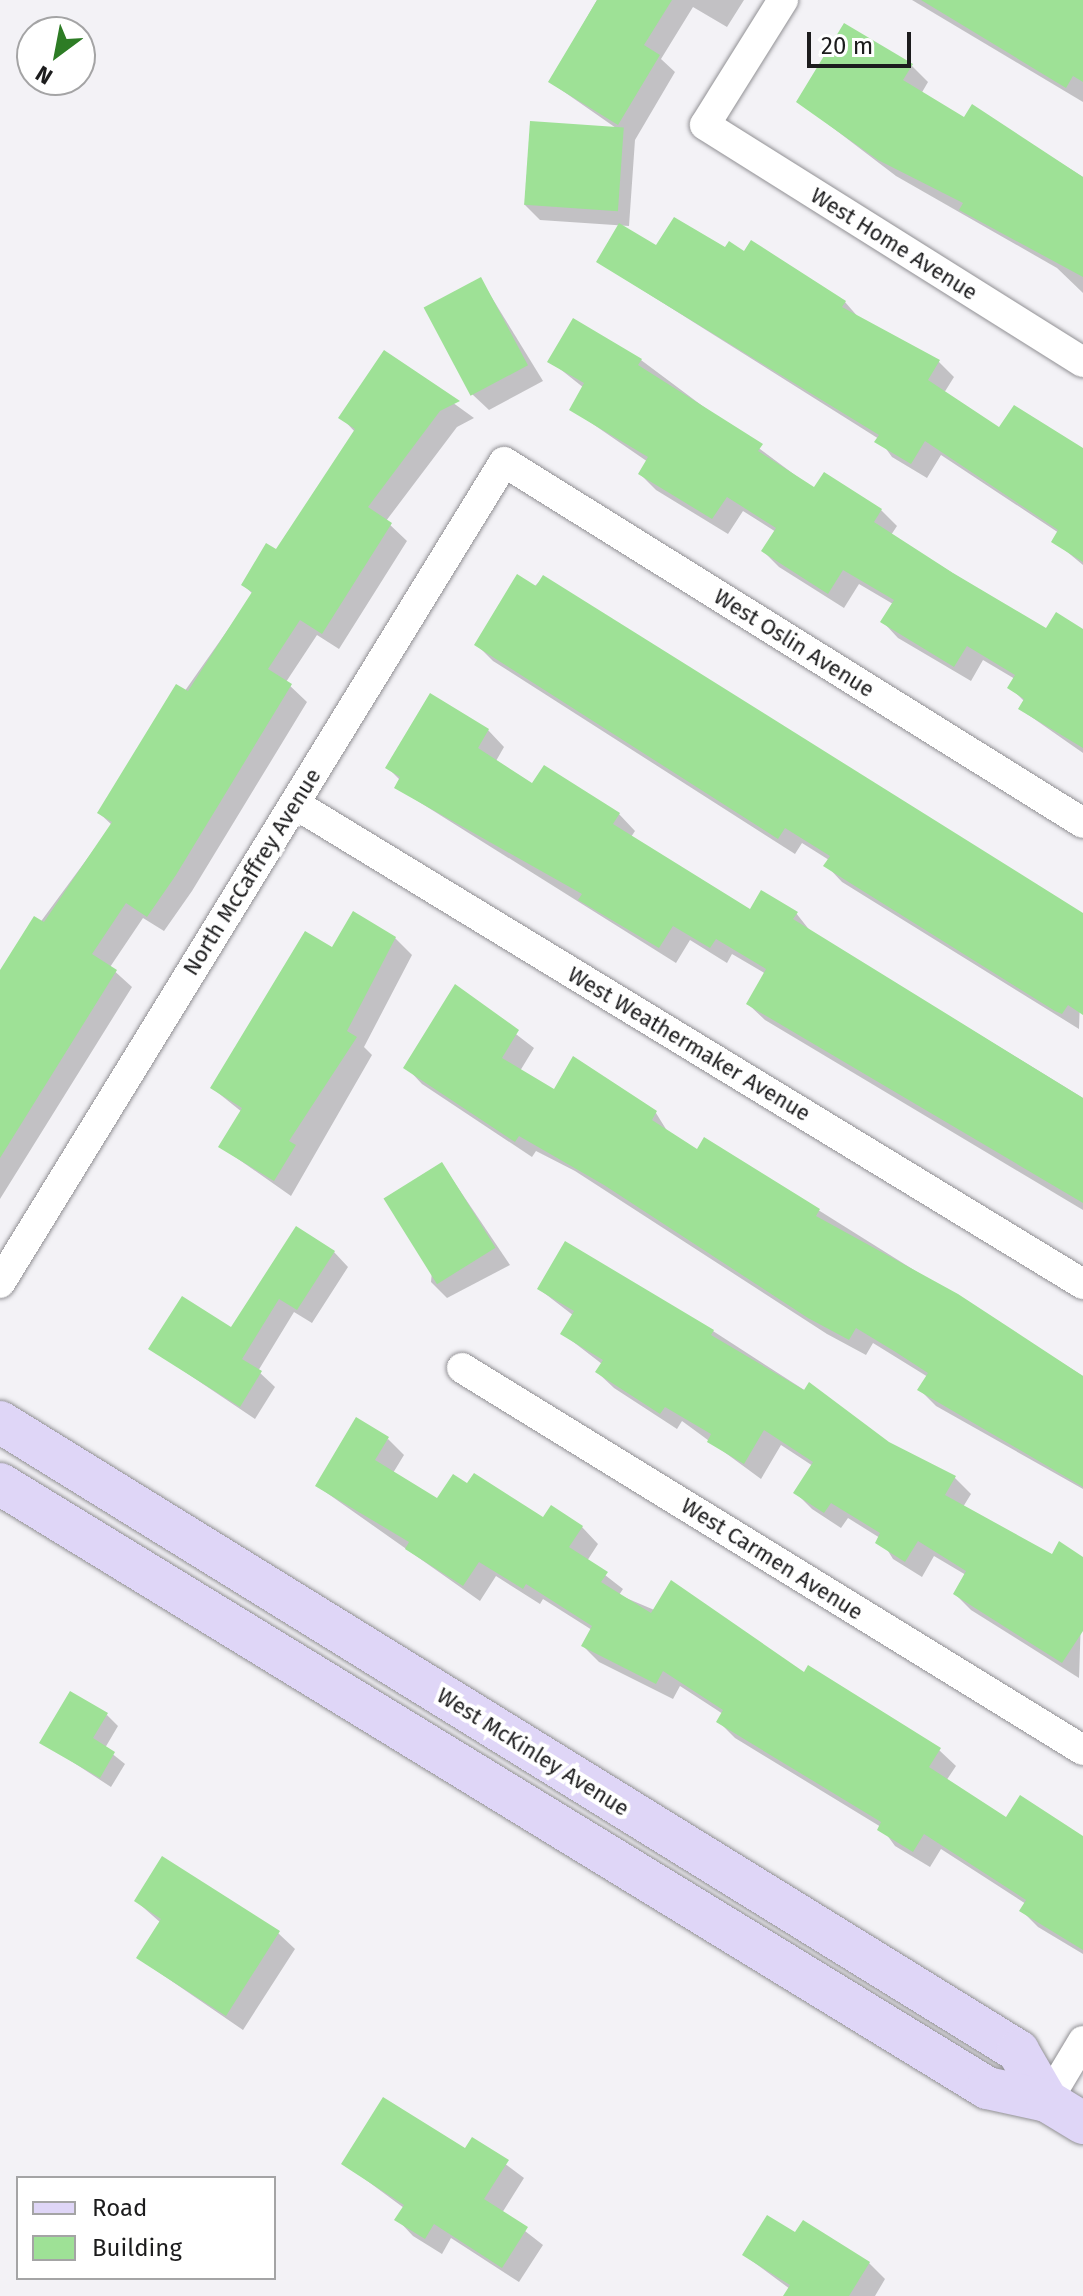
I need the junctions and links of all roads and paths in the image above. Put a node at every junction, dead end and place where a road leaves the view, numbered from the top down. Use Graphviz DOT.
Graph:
graph roads {
  1 [pos="783,0"];
  2 [pos="1083,362"];
  3 [pos="504,462"];
  4 [pos="295,804"];
  5 [pos="1083,823"];
  6 [pos="0,1283"];
  7 [pos="1083,1284"];
  8 [pos="462,1368"];
  9 [pos="0,1422"];
  10 [pos="0,1484"];
  11 [pos="1079,1738"];
  12 [pos="1083,2041"];
  13 [pos="1047,2101"];
  14 [pos="1083,2123"];
  1 -- 2 [label="street, West Home Avenue"];
  3 -- 4 [label="street, North McCaffrey Avenue"];
  3 -- 5 [label="street, West Oslin Avenue"];
  4 -- 6 [label="street, North McCaffrey Avenue"];
  4 -- 7 [label="street, West Weathermaker Avenue"];
  8 -- 11 [label="street, West Carmen Avenue"];
  9 -- 13 [label="street, West McKinley Avenue"];
  10 -- 13 [label="street, West McKinley Avenue"];
  12 -- 13 [label="street"];
  13 -- 14 [label="street, West McKinley Avenue"];
}
